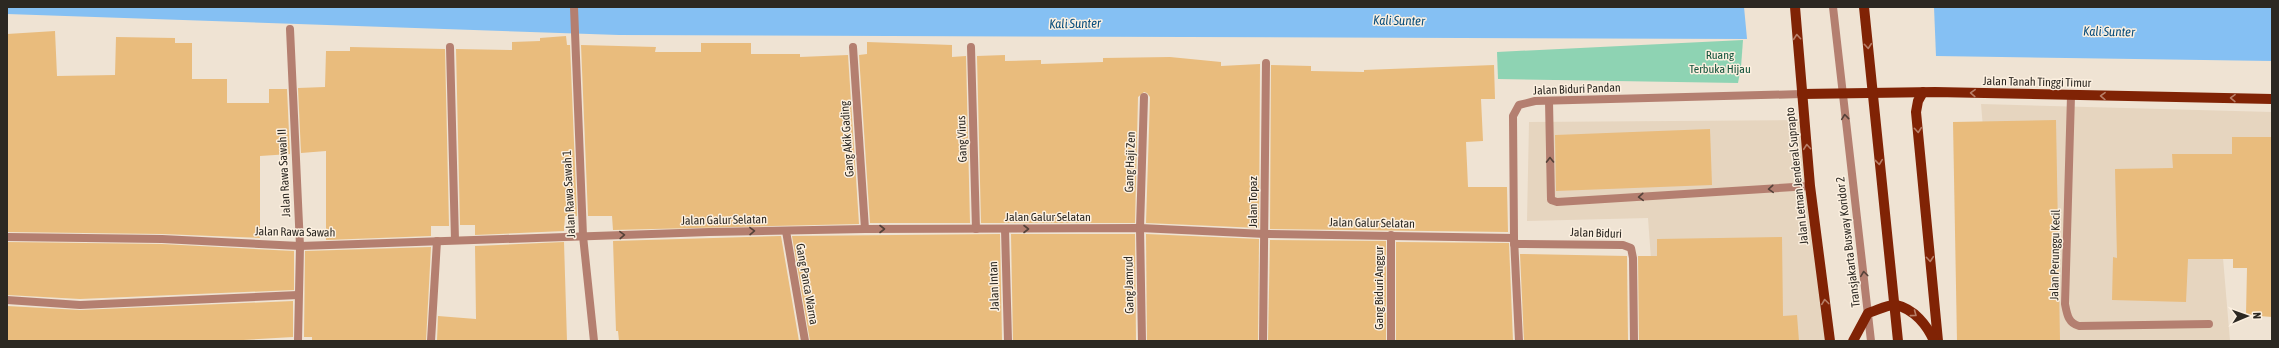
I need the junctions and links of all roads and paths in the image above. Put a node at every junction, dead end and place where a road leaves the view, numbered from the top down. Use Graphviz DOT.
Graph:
graph roads {
  1 [pos="574,7"];
  2 [pos="1794,7"];
  3 [pos="1833,7"];
  4 [pos="1864,7"];
  5 [pos="290,29"];
  6 [pos="450,47"];
  7 [pos="853,47"];
  8 [pos="971,47"];
  9 [pos="1266,63"];
  10 [pos="1923,92"];
  11 [pos="1842,93"];
  12 [pos="1802,94"];
  13 [pos="2071,96"];
  14 [pos="1144,97"];
  15 [pos="2272,99"];
  16 [pos="1549,101"];
  17 [pos="1810,186"];
  18 [pos="1140,228"];
  19 [pos="865,229"];
  20 [pos="976,229"];
  21 [pos="1005,229"];
  22 [pos="786,231"];
  23 [pos="1265,234"];
  24 [pos="1391,235"];
  25 [pos="583,236"];
  26 [pos="7,237"];
  27 [pos="455,240"];
  28 [pos="437,241"];
  29 [pos="1514,241"];
  30 [pos="300,246"];
  31 [pos="298,295"];
  32 [pos="7,300"];
  33 [pos="1868,313"];
  34 [pos="2209,324"];
  35 [pos="298,341"];
  36 [pos="431,341"];
  37 [pos="594,341"];
  38 [pos="804,341"];
  39 [pos="1008,341"];
  40 [pos="1142,341"];
  41 [pos="1263,341"];
  42 [pos="1391,341"];
  43 [pos="1519,341"];
  44 [pos="1634,341"];
  45 [pos="1830,341"];
  46 [pos="1853,341"];
  47 [pos="1871,341"];
  48 [pos="1898,341"];
  49 [pos="1934,341"];
  50 [pos="1938,341"];
  1 -- 25 [label="street, Jalan Rawa Sawah 1"];
  12 -- 2 [label="main road, Jalan Letnan Jenderal Suprapto, one-way"];
  3 -- 11 [label="street, Transjakarta Busway Koridor 2"];
  4 -- 48 [label="main road, one-way, bridge"];
  5 -- 30 [label="street, Jalan Rawa Sawah II"];
  6 -- 27 [label="street"];
  7 -- 19 [label="street, Gang Akik Gading"];
  8 -- 20 [label="street, Gang Virus"];
  9 -- 23 [label="street, Jalan Topaz"];
  10 -- 11 [label="main road, Jalan Tanah Tinggi Timur"];
  13 -- 10 [label="main road, Jalan Tanah Tinggi Timur, one-way"];
  10 -- 50 [label="main road, one-way"];
  11 -- 12 [label="main road, Jalan Tanah Tinggi Timur"];
  33 -- 11 [label="street, Transjakarta Busway Koridor 2, one-way"];
  12 -- 16 [label="street, Jalan Biduri Pandan"];
  17 -- 12 [label="main road, Jalan Letnan Jenderal Suprapto, one-way"];
  15 -- 13 [label="main road, Jalan Tanah Tinggi Timur, one-way"];
  13 -- 34 [label="street, Jalan Perunggu Kecil"];
  14 -- 18 [label="street, Gang Haji Zen"];
  17 -- 16 [label="street, one-way"];
  16 -- 29 [label="street, Jalan Biduri Pandan"];
  45 -- 17 [label="main road, Jalan Letnan Jenderal Suprapto, one-way"];
  21 -- 18 [label="street, Jalan Galur Selatan, one-way"];
  18 -- 23 [label="street, Jalan Galur Selatan"];
  18 -- 40 [label="street, Gang Jamrud"];
  19 -- 20 [label="street, Jalan Galur Selatan, one-way"];
  19 -- 22 [label="street, Jalan Galur Selatan"];
  20 -- 21 [label="street, Jalan Galur Selatan"];
  21 -- 39 [label="street, Jalan Intan"];
  25 -- 22 [label="street, Jalan Galur Selatan, one-way"];
  22 -- 38 [label="street, Gang Panca Warna"];
  23 -- 24 [label="street, Jalan Galur Selatan"];
  23 -- 41 [label="street, Jalan Topaz"];
  24 -- 29 [label="street, Jalan Galur Selatan"];
  24 -- 42 [label="street, Gang Biduri Anggur"];
  25 -- 27 [label="street, Jalan Rawa Sawah"];
  25 -- 37 [label="street, Jalan Rawa Sawah 1"];
  26 -- 30 [label="street, Jalan Rawa Sawah"];
  27 -- 28 [label="street, Jalan Rawa Sawah"];
  28 -- 30 [label="street, Jalan Rawa Sawah"];
  28 -- 36 [label="street"];
  29 -- 43 [label="street, Jalan Biduri Pandan"];
  29 -- 44 [label="street, Jalan Biduri"];
  30 -- 31 [label="street, Jalan Rawa Sawah II"];
  31 -- 32 [label="street"];
  31 -- 35 [label="street, Jalan Rawa Sawah II"];
  33 -- 46 [label="main road"];
  33 -- 47 [label="street, Transjakarta Busway Koridor 2"];
  33 -- 49 [label="main road, one-way"];
}
